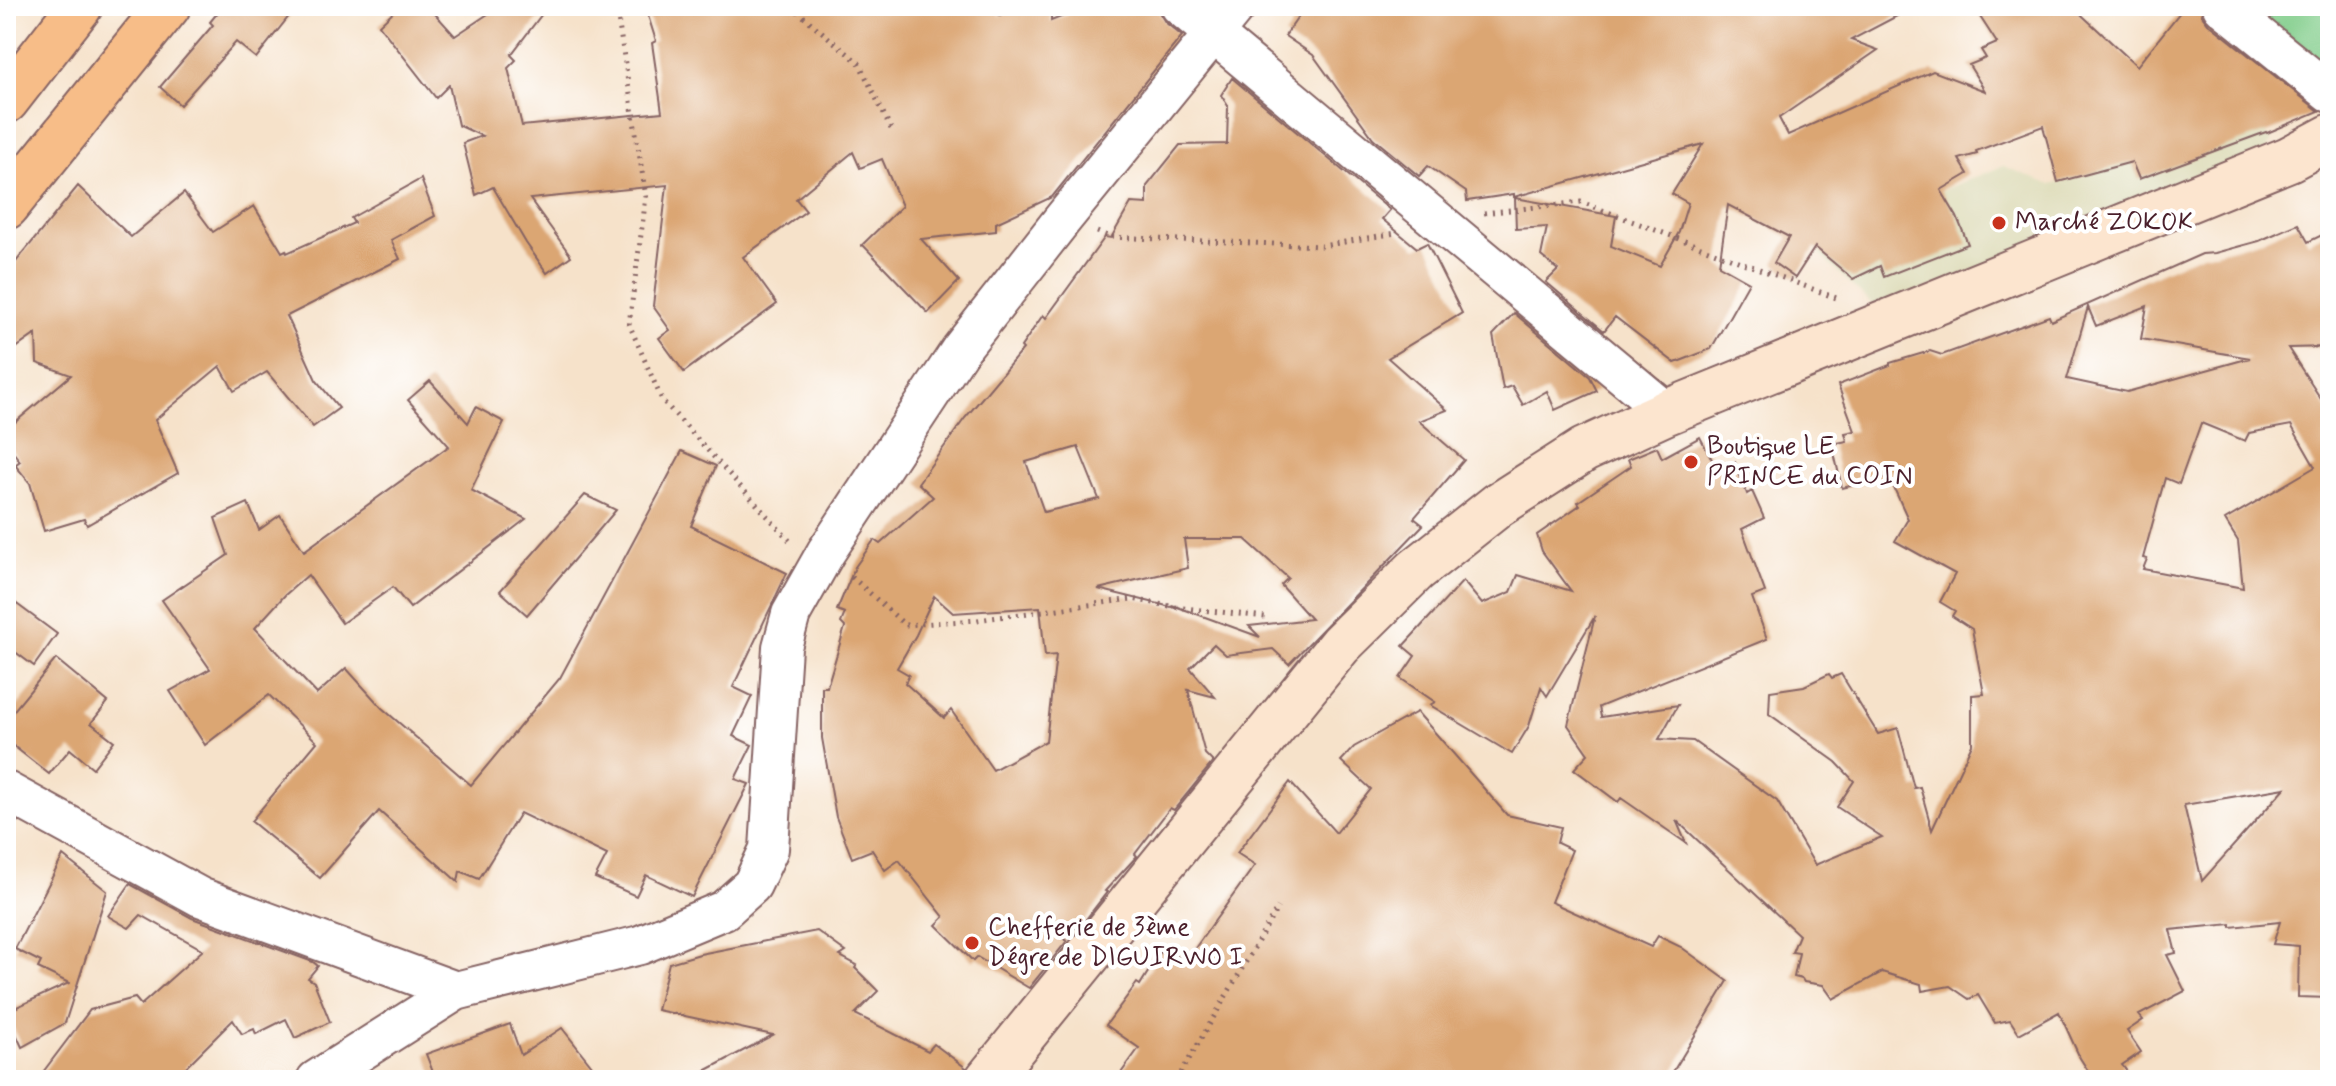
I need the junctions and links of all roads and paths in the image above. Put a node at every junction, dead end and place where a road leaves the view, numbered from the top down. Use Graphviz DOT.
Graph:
graph roads {
  1 [pos="80,6"];
  2 [pos="168,6"];
  3 [pos="616,6"];
  4 [pos="791,6"];
  5 [pos="1180,6"];
  6 [pos="2222,6"];
  7 [pos="1226,20"];
  8 [pos="2330,93"];
  9 [pos="6,101"];
  10 [pos="893,133"];
  11 [pos="2330,137"];
  12 [pos="6,207"];
  13 [pos="1667,412"];
  14 [pos="821,561"];
  15 [pos="1265,617"];
  16 [pos="6,791"];
  17 [pos="1278,907"];
  18 [pos="456,991"];
  19 [pos="316,1080"];
  20 [pos="987,1080"];
  21 [pos="1177,1080"];
  1 -- 9 [label="main road"];
  2 -- 12 [label="main road"];
  3 -- 14 [label="path"];
  4 -- 10 [label="path"];
  5 -- 7 [label="street"];
  6 -- 8 [label="street"];
  7 -- 13 [label="street"];
  7 -- 14 [label="street"];
  11 -- 13 [label="main road"];
  13 -- 20 [label="main road"];
  14 -- 15 [label="path"];
  14 -- 18 [label="street"];
  16 -- 18 [label="street"];
  17 -- 21 [label="path"];
  18 -- 19 [label="street"];
}
